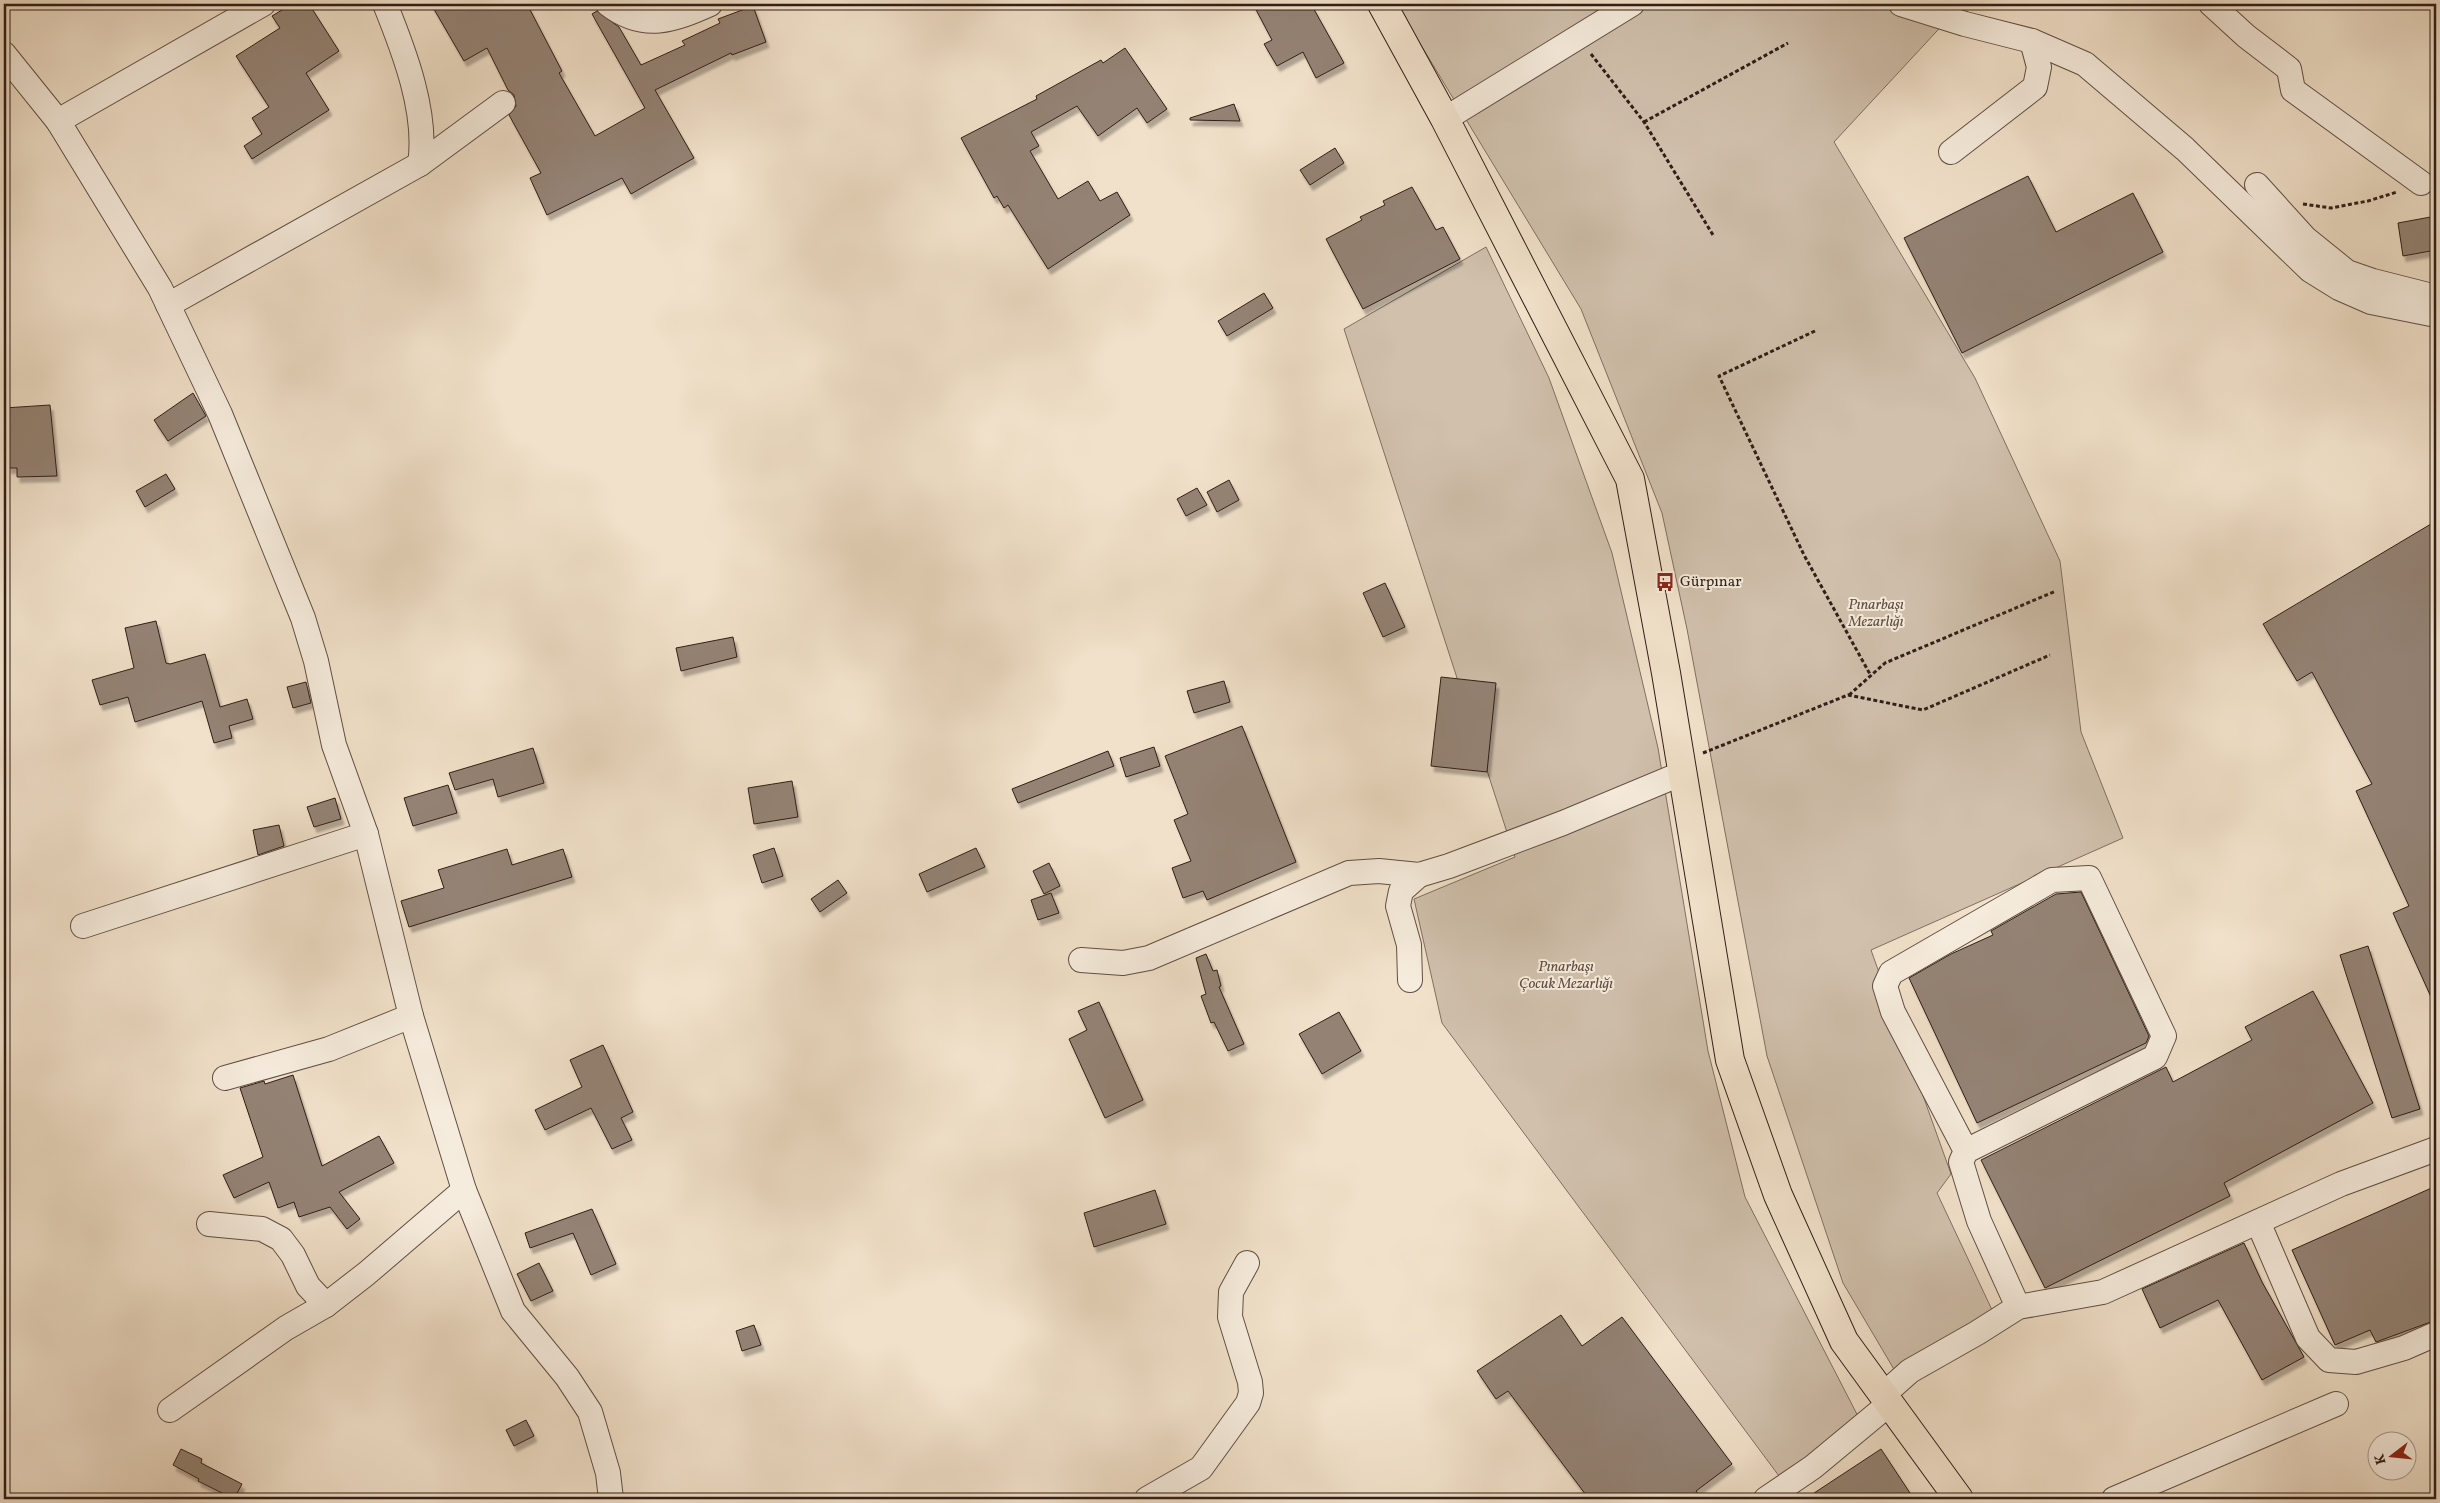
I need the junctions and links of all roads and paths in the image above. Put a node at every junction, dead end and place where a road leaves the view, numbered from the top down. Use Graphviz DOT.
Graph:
graph roads {
  1 [pos="264,4"];
  2 [pos="385,4"];
  3 [pos="608,4"];
  4 [pos="710,4"];
  5 [pos="1382,4"];
  6 [pos="1632,4"];
  7 [pos="1901,4"];
  8 [pos="2211,4"];
  9 [pos="1579,37"];
  10 [pos="2032,41"];
  11 [pos="1788,43"];
  12 [pos="4,54"];
  13 [pos="503,103"];
  14 [pos="1445,119"];
  15 [pos="58,121"];
  16 [pos="1644,122"];
  17 [pos="1950,152"];
  18 [pos="420,164"];
  19 [pos="2421,183"];
  20 [pos="2257,184"];
  21 [pos="2298,204"];
  22 [pos="1713,235"];
  23 [pos="2436,297"];
  24 [pos="168,305"];
  25 [pos="2436,315"];
  26 [pos="1815,331"];
  27 [pos="2056,591"];
  28 [pos="2050,656"];
  29 [pos="1871,676"];
  30 [pos="1848,696"];
  31 [pos="1682,767"];
  32 [pos="366,834"];
  33 [pos="1419,875"];
  34 [pos="83,926"];
  35 [pos="1081,960"];
  36 [pos="1410,980"];
  37 [pos="411,1016"];
  38 [pos="225,1078"];
  39 [pos="2436,1149"];
  40 [pos="1966,1151"];
  41 [pos="464,1190"];
  42 [pos="2258,1222"];
  43 [pos="210,1224"];
  44 [pos="1247,1263"];
  45 [pos="326,1305"];
  46 [pos="2018,1307"];
  47 [pos="2436,1334"];
  48 [pos="1886,1399"];
  49 [pos="2336,1404"];
  50 [pos="170,1410"];
  51 [pos="611,1499"];
  52 [pos="1147,1499"];
  53 [pos="1766,1499"];
  54 [pos="1958,1499"];
  55 [pos="2114,1499"];
  1 -- 15 [label="street"];
  2 -- 18 [label="street"];
  3 -- 4 [label="street"];
  5 -- 14 [label="main road"];
  6 -- 9 [label="street"];
  7 -- 10 [label="street"];
  8 -- 19 [label="street"];
  9 -- 14 [label="street"];
  9 -- 16 [label="path"];
  10 -- 17 [label="street"];
  10 -- 25 [label="street"];
  11 -- 16 [label="path"];
  12 -- 15 [label="street"];
  13 -- 18 [label="street"];
  14 -- 31 [label="main road"];
  15 -- 24 [label="street"];
  16 -- 22 [label="path"];
  18 -- 24 [label="street"];
  19 -- 21 [label="path"];
  20 -- 23 [label="street"];
  24 -- 32 [label="street"];
  26 -- 29 [label="path"];
  27 -- 29 [label="path"];
  28 -- 30 [label="path"];
  29 -- 30 [label="path"];
  30 -- 31 [label="path"];
  31 -- 33 [label="street"];
  31 -- 48 [label="main road"];
  32 -- 34 [label="street"];
  32 -- 37 [label="street"];
  33 -- 35 [label="street"];
  33 -- 36 [label="street"];
  37 -- 38 [label="street"];
  37 -- 41 [label="street"];
  39 -- 42 [label="street"];
  40 -- 40 [label="street"];
  40 -- 46 [label="street"];
  41 -- 45 [label="street"];
  41 -- 51 [label="street"];
  42 -- 46 [label="street"];
  42 -- 47 [label="street"];
  43 -- 45 [label="street"];
  44 -- 52 [label="street"];
  45 -- 50 [label="street"];
  46 -- 48 [label="street"];
  48 -- 53 [label="street"];
  48 -- 54 [label="main road"];
  49 -- 55 [label="street"];
}
